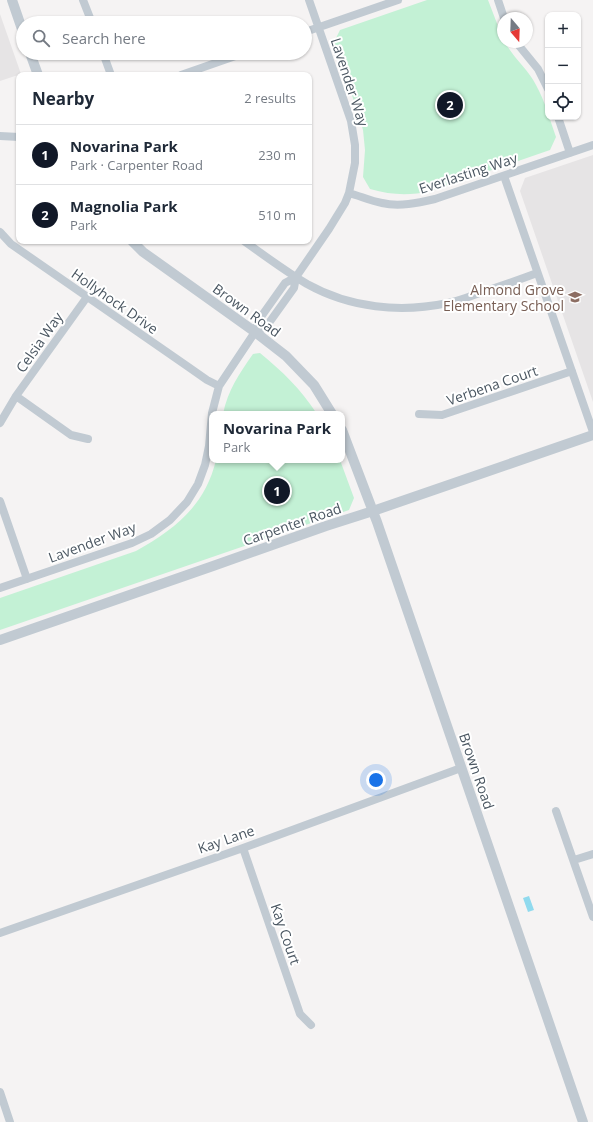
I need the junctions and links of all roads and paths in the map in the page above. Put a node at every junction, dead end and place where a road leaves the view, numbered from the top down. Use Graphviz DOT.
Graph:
graph roads {
  1 [pos="12,0"];
  2 [pos="83,0"];
  3 [pos="309,0"];
  4 [pos="398,0"];
  5 [pos="498,0"];
  6 [pos="502,12"];
  7 [pos="18,16"];
  8 [pos="89,16"];
  9 [pos="319,27"];
  10 [pos="312,30"];
  11 [pos="521,48"];
  12 [pos="33,60"];
  13 [pos="106,60"];
  14 [pos="224,60"];
  15 [pos="37,72"];
  16 [pos="110,72"];
  17 [pos="190,72"];
  18 [pos="546,84"];
  19 [pos="559,120"];
  20 [pos="0,136"];
  21 [pos="16,137"];
  22 [pos="593,145"];
  23 [pos="570,153"];
  24 [pos="504,176"];
  25 [pos="349,193"];
  26 [pos="1,235"];
  27 [pos="135,244"];
  28 [pos="248,244"];
  29 [pos="537,273"];
  30 [pos="296,277"];
  31 [pos="87,297"];
  32 [pos="255,332"];
  33 [pos="572,371"];
  34 [pos="219,386"];
  35 [pos="16,396"];
  36 [pos="213,411"];
  37 [pos="330,411"];
  38 [pos="419,414"];
  39 [pos="0,422"];
  40 [pos="593,434"];
  41 [pos="345,438"];
  42 [pos="88,439"];
  43 [pos="209,446"];
  44 [pos="0,501"];
  45 [pos="373,511"];
  46 [pos="27,579"];
  47 [pos="0,588"];
  48 [pos="0,640"];
  49 [pos="461,768"];
  50 [pos="556,811"];
  51 [pos="243,848"];
  52 [pos="593,854"];
  53 [pos="574,860"];
  54 [pos="593,917"];
  55 [pos="0,933"];
  56 [pos="311,1025"];
  57 [pos="0,1092"];
  58 [pos="10,1122"];
  59 [pos="582,1122"];
  1 -- 7 [label="street"];
  2 -- 8 [label="street"];
  3 -- 9 [label="street, Lavender Way"];
  4 -- 9 [label="street"];
  5 -- 6 [label="street"];
  9 -- 10 [label="street"];
  9 -- 25 [label="street, Lavender Way"];
  11 -- 18 [label="street"];
  12 -- 15 [label="street"];
  13 -- 16 [label="street"];
  14 -- 17 [label="street"];
  19 -- 23 [label="street"];
  20 -- 21 [label="street"];
  22 -- 23 [label="street, Everlasting Way"];
  23 -- 24 [label="street, Everlasting Way"];
  24 -- 25 [label="street, Everlasting Way"];
  24 -- 29 [label="street"];
  25 -- 30 [label="street, Lavender Way"];
  26 -- 31 [label="street, Hollyhock Drive"];
  27 -- 32 [label="street, Brown Road"];
  28 -- 30 [label="street"];
  29 -- 30 [label="street"];
  29 -- 33 [label="street"];
  30 -- 32 [label="street, Lavender Way"];
  31 -- 34 [label="street, Hollyhock Drive"];
  31 -- 35 [label="street, Celsia Way"];
  32 -- 34 [label="street, Lavender Way"];
  32 -- 37 [label="street, Brown Road"];
  33 -- 38 [label="street, Verbena Court"];
  33 -- 40 [label="street"];
  34 -- 36 [label="street, Lavender Way"];
  35 -- 39 [label="street, Celsia Way"];
  35 -- 42 [label="street"];
  40 -- 45 [label="street, Carpenter Road"];
  41 -- 45 [label="street, Brown Road"];
  43 -- 46 [label="street, Lavender Way"];
  44 -- 46 [label="street"];
  45 -- 48 [label="street, Carpenter Road"];
  45 -- 49 [label="street, Brown Road"];
  46 -- 47 [label="street, Lavender Way"];
  49 -- 51 [label="street, Kay Lane"];
  49 -- 59 [label="street, Brown Road"];
  50 -- 53 [label="street"];
  51 -- 55 [label="street, Kay Lane"];
  51 -- 56 [label="street, Kay Court"];
  52 -- 53 [label="street"];
  53 -- 54 [label="street"];
  57 -- 58 [label="street"];
}
